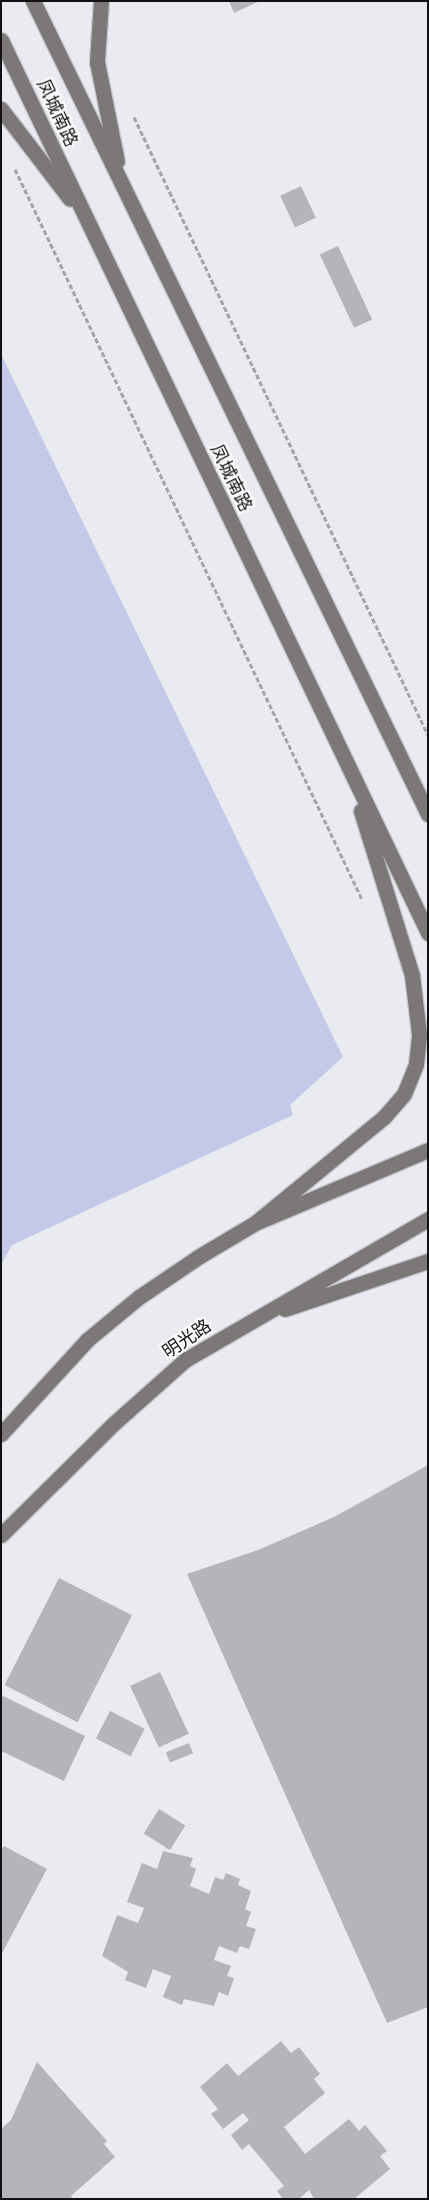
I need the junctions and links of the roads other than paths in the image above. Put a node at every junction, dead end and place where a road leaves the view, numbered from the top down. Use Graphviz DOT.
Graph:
graph roads {
  1 [pos="33,1"];
  2 [pos="101,1"];
  3 [pos="1,40"];
  4 [pos="1,109"];
  5 [pos="128,202"];
  6 [pos="87,219"];
  7 [pos="345,760"];
  8 [pos="428,814"];
  9 [pos="428,933"];
  10 [pos="428,1150"];
  11 [pos="428,1219"];
  12 [pos="255,1223"];
  13 [pos="428,1261"];
  14 [pos="255,1319"];
  15 [pos="1,1434"];
  16 [pos="1,1535"];
  1 -- 5 [label="street, 凤城南路"];
  2 -- 5 [label="street"];
  3 -- 6 [label="street, 凤城南路"];
  4 -- 6 [label="street"];
  5 -- 8 [label="street, 凤城南路"];
  6 -- 7 [label="street, 凤城南路"];
  7 -- 9 [label="street, 凤城南路"];
  7 -- 12 [label="street"];
  10 -- 12 [label="street"];
  11 -- 14 [label="street, 明光路"];
  12 -- 15 [label="street"];
  13 -- 14 [label="street"];
  14 -- 16 [label="street, 明光路"];
}
